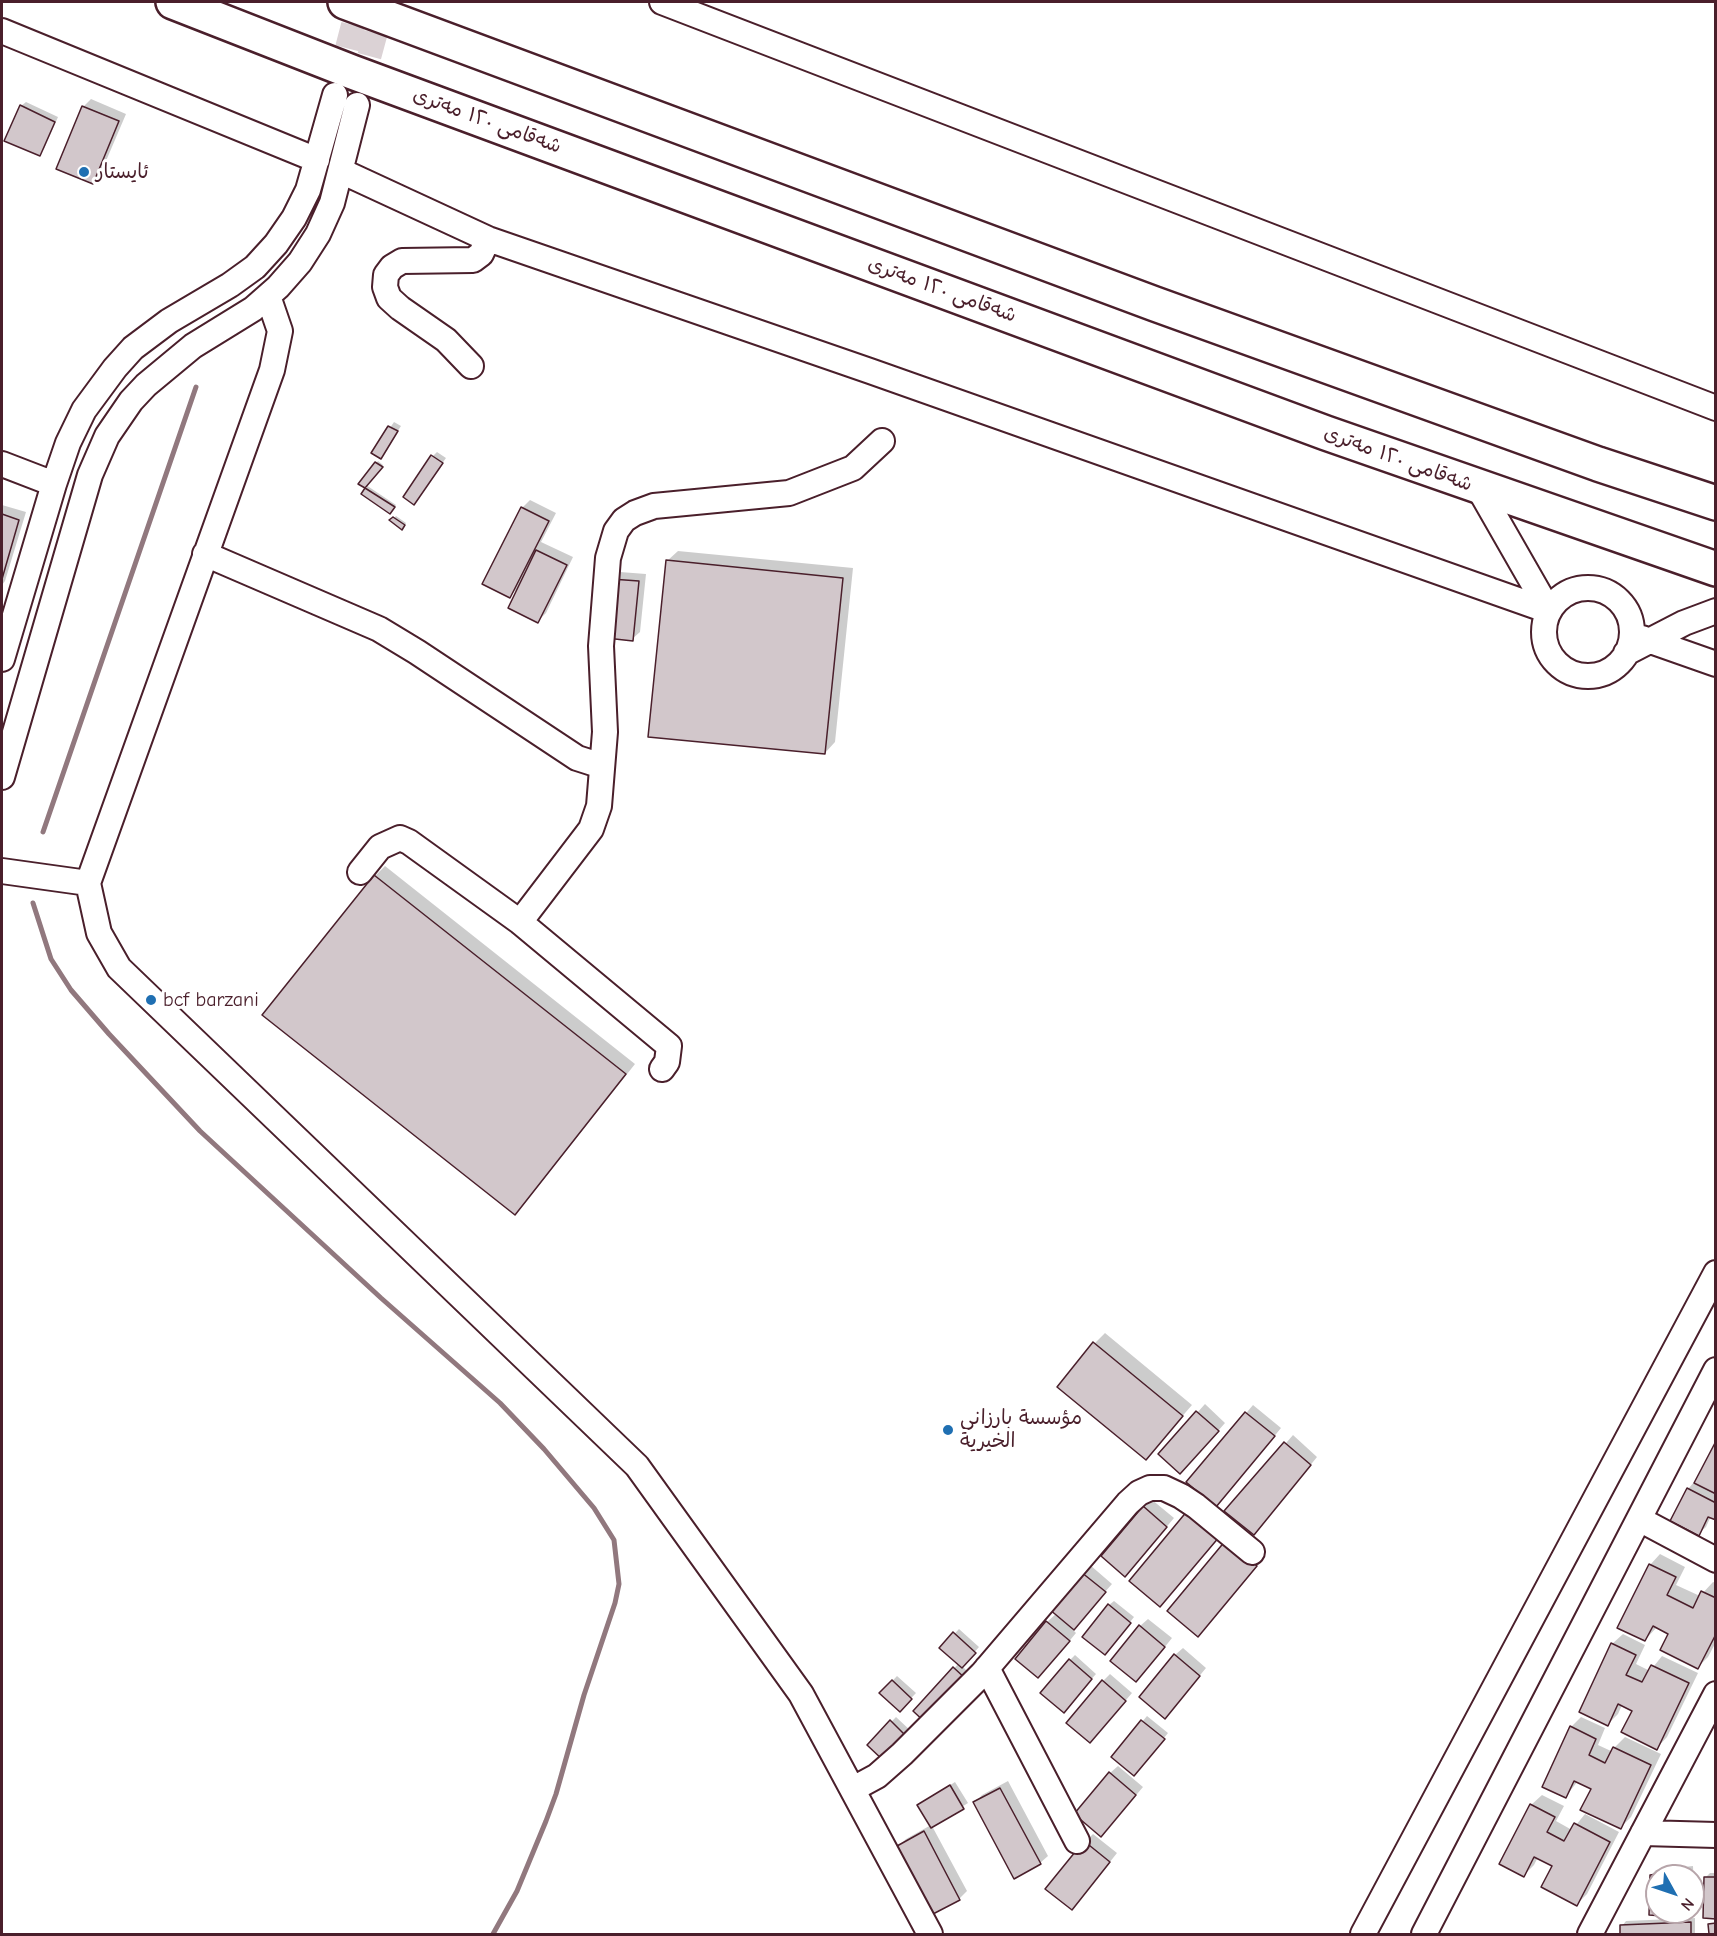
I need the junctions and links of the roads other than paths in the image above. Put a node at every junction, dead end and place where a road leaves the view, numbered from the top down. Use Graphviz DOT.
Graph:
graph roads {
  1 [pos="173,2"];
  2 [pos="345,2"];
  3 [pos="662,2"];
  4 [pos="2,31"];
  5 [pos="335,95"];
  6 [pos="357,105"];
  7 [pos="316,160"];
  8 [pos="341,171"];
  9 [pos="488,239"];
  10 [pos="268,296"];
  11 [pos="471,366"];
  12 [pos="1716,408"];
  13 [pos="882,441"];
  14 [pos="2,464"];
  15 [pos="54,484"];
  16 [pos="1478,487"];
  17 [pos="1716,503"];
  18 [pos="205,554"];
  19 [pos="1716,569"];
  20 [pos="1549,611"];
  21 [pos="1716,611"];
  22 [pos="1635,643"];
  23 [pos="2,659"];
  24 [pos="1716,664"];
  25 [pos="602,766"];
  26 [pos="2,777"];
  27 [pos="2,870"];
  28 [pos="360,872"];
  29 [pos="88,883"];
  30 [pos="520,922"];
  31 [pos="662,1069"];
  32 [pos="1716,1273"];
  33 [pos="1716,1370"];
  34 [pos="1639,1519"];
  35 [pos="1252,1552"];
  36 [pos="1716,1560"];
  37 [pos="987,1668"];
  38 [pos="1716,1694"];
  39 [pos="854,1789"];
  40 [pos="1643,1833"];
  41 [pos="1716,1835"];
  42 [pos="1077,1841"];
  43 [pos="930,1935"];
  44 [pos="1363,1935"];
  45 [pos="1424,1935"];
  46 [pos="1590,1935"];
  1 -- 16 [label="highway, شەقامی ١٢٠ مەتری"];
  2 -- 17 [label="highway"];
  3 -- 12 [label="street"];
  4 -- 7 [label="street"];
  5 -- 7 [label="street"];
  6 -- 8 [label="street"];
  7 -- 15 [label="street"];
  8 -- 9 [label="street"];
  8 -- 10 [label="street"];
  9 -- 11 [label="street"];
  9 -- 20 [label="street"];
  10 -- 18 [label="street"];
  10 -- 26 [label="street"];
  13 -- 25 [label="street"];
  14 -- 15 [label="street"];
  15 -- 23 [label="street"];
  16 -- 19 [label="highway, شەقامی ١٢٠ مەتری"];
  16 -- 20 [label="street"];
  18 -- 25 [label="street"];
  18 -- 29 [label="street"];
  20 -- 22 [label="street"];
  20 -- 22 [label="street"];
  21 -- 22 [label="street"];
  22 -- 24 [label="street"];
  25 -- 30 [label="street"];
  27 -- 29 [label="street"];
  28 -- 30 [label="street"];
  29 -- 39 [label="street"];
  30 -- 31 [label="street"];
  32 -- 44 [label="street"];
  33 -- 34 [label="street"];
  34 -- 36 [label="street"];
  34 -- 45 [label="street"];
  35 -- 37 [label="street"];
  37 -- 39 [label="street"];
  37 -- 42 [label="street"];
  38 -- 40 [label="street"];
  39 -- 43 [label="street"];
  40 -- 41 [label="street"];
  40 -- 46 [label="street"];
}
